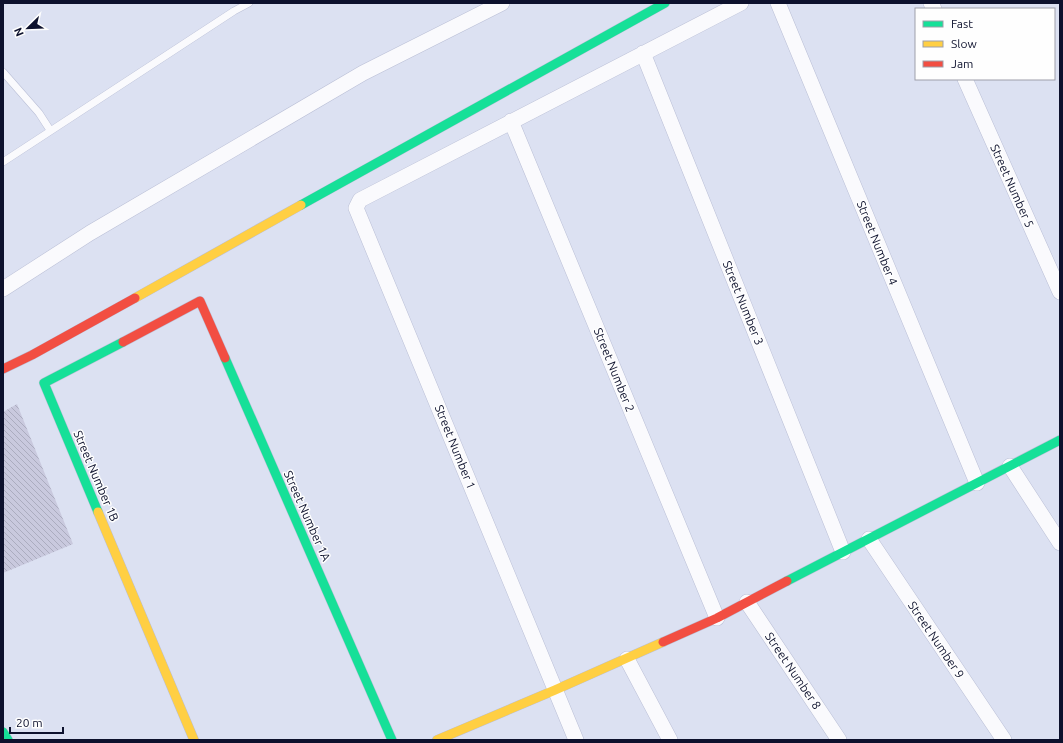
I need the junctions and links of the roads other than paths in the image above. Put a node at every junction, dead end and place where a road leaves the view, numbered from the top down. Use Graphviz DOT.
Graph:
graph roads {
  1 [pos="249,3"];
  2 [pos="502,3"];
  3 [pos="665,3"];
  4 [pos="741,3"];
  5 [pos="778,3"];
  6 [pos="643,54"];
  7 [pos="3,72"];
  8 [pos="965,80"];
  9 [pos="511,121"];
  10 [pos="50,130"];
  11 [pos="3,162"];
  12 [pos="3,289"];
  13 [pos="1060,292"];
  14 [pos="200,301"];
  15 [pos="3,369"];
  16 [pos="1060,440"];
  17 [pos="1010,466"];
  18 [pos="977,483"];
  19 [pos="869,539"];
  20 [pos="1060,543"];
  21 [pos="843,552"];
  22 [pos="747,602"];
  23 [pos="717,618"];
  24 [pos="627,659"];
  25 [pos="555,690"];
  26 [pos="3,732"];
  27 [pos="8,740"];
  28 [pos="194,740"];
  29 [pos="392,740"];
  30 [pos="437,740"];
  31 [pos="576,740"];
  32 [pos="670,740"];
  33 [pos="839,740"];
  34 [pos="1004,740"];
  1 -- 10 [label="lane"];
  2 -- 12 [label="street"];
  3 -- 15 [label="street"];
  4 -- 6 [label="street"];
  5 -- 18 [label="street, Street Number 4"];
  6 -- 9 [label="street"];
  6 -- 21 [label="street, Street Number 3"];
  7 -- 10 [label="lane"];
  8 -- 13 [label="street, Street Number 5"];
  9 -- 23 [label="street, Street Number 2"];
  9 -- 25 [label="street, Street Number 1"];
  10 -- 11 [label="lane"];
  14 -- 28 [label="street, Street Number 1B"];
  14 -- 29 [label="street, Street Number 1A"];
  16 -- 17 [label="street"];
  17 -- 18 [label="street"];
  17 -- 20 [label="street"];
  18 -- 19 [label="street"];
  19 -- 21 [label="street"];
  19 -- 34 [label="street, Street Number 9"];
  21 -- 22 [label="street"];
  22 -- 23 [label="street"];
  22 -- 33 [label="street, Street Number 8"];
  23 -- 24 [label="street"];
  24 -- 25 [label="street"];
  24 -- 32 [label="street"];
  25 -- 30 [label="street"];
  25 -- 31 [label="street, Street Number 1"];
  26 -- 27 [label="street"];
}
